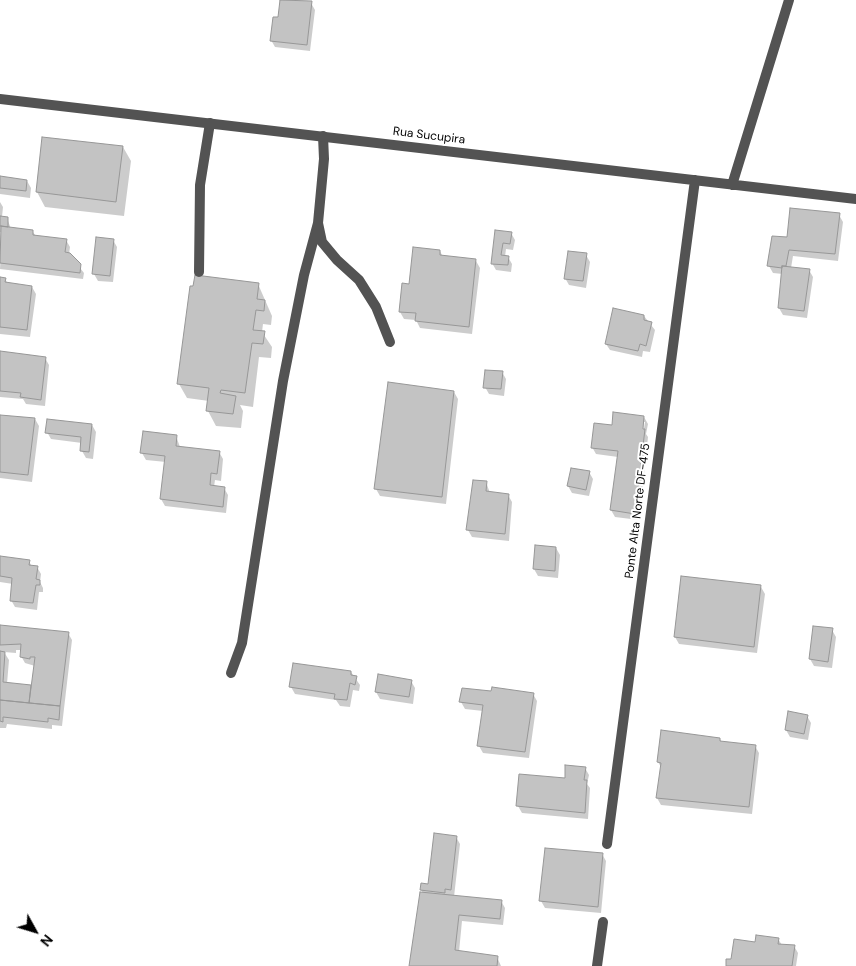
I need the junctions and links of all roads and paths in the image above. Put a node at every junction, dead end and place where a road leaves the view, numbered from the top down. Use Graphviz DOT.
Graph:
graph roads {
  1 [pos="789,0"];
  2 [pos="0,99"];
  3 [pos="210,123"];
  4 [pos="323,136"];
  5 [pos="695,180"];
  6 [pos="732,184"];
  7 [pos="856,199"];
  8 [pos="318,223"];
  9 [pos="199,272"];
  10 [pos="390,342"];
  11 [pos="231,673"];
  12 [pos="607,844"];
  13 [pos="603,922"];
  14 [pos="597,966"];
  1 -- 6 [label="street"];
  2 -- 3 [label="street, Rua Sucupira"];
  3 -- 4 [label="street, Rua Sucupira"];
  3 -- 9 [label="street"];
  4 -- 5 [label="street, Rua Sucupira"];
  4 -- 8 [label="street"];
  5 -- 6 [label="street, Rua Sucupira"];
  5 -- 12 [label="street, Ponte Alta Norte DF-475"];
  6 -- 7 [label="street, Rua Sucupira"];
  8 -- 10 [label="street"];
  8 -- 11 [label="street"];
  13 -- 14 [label="street"];
}
